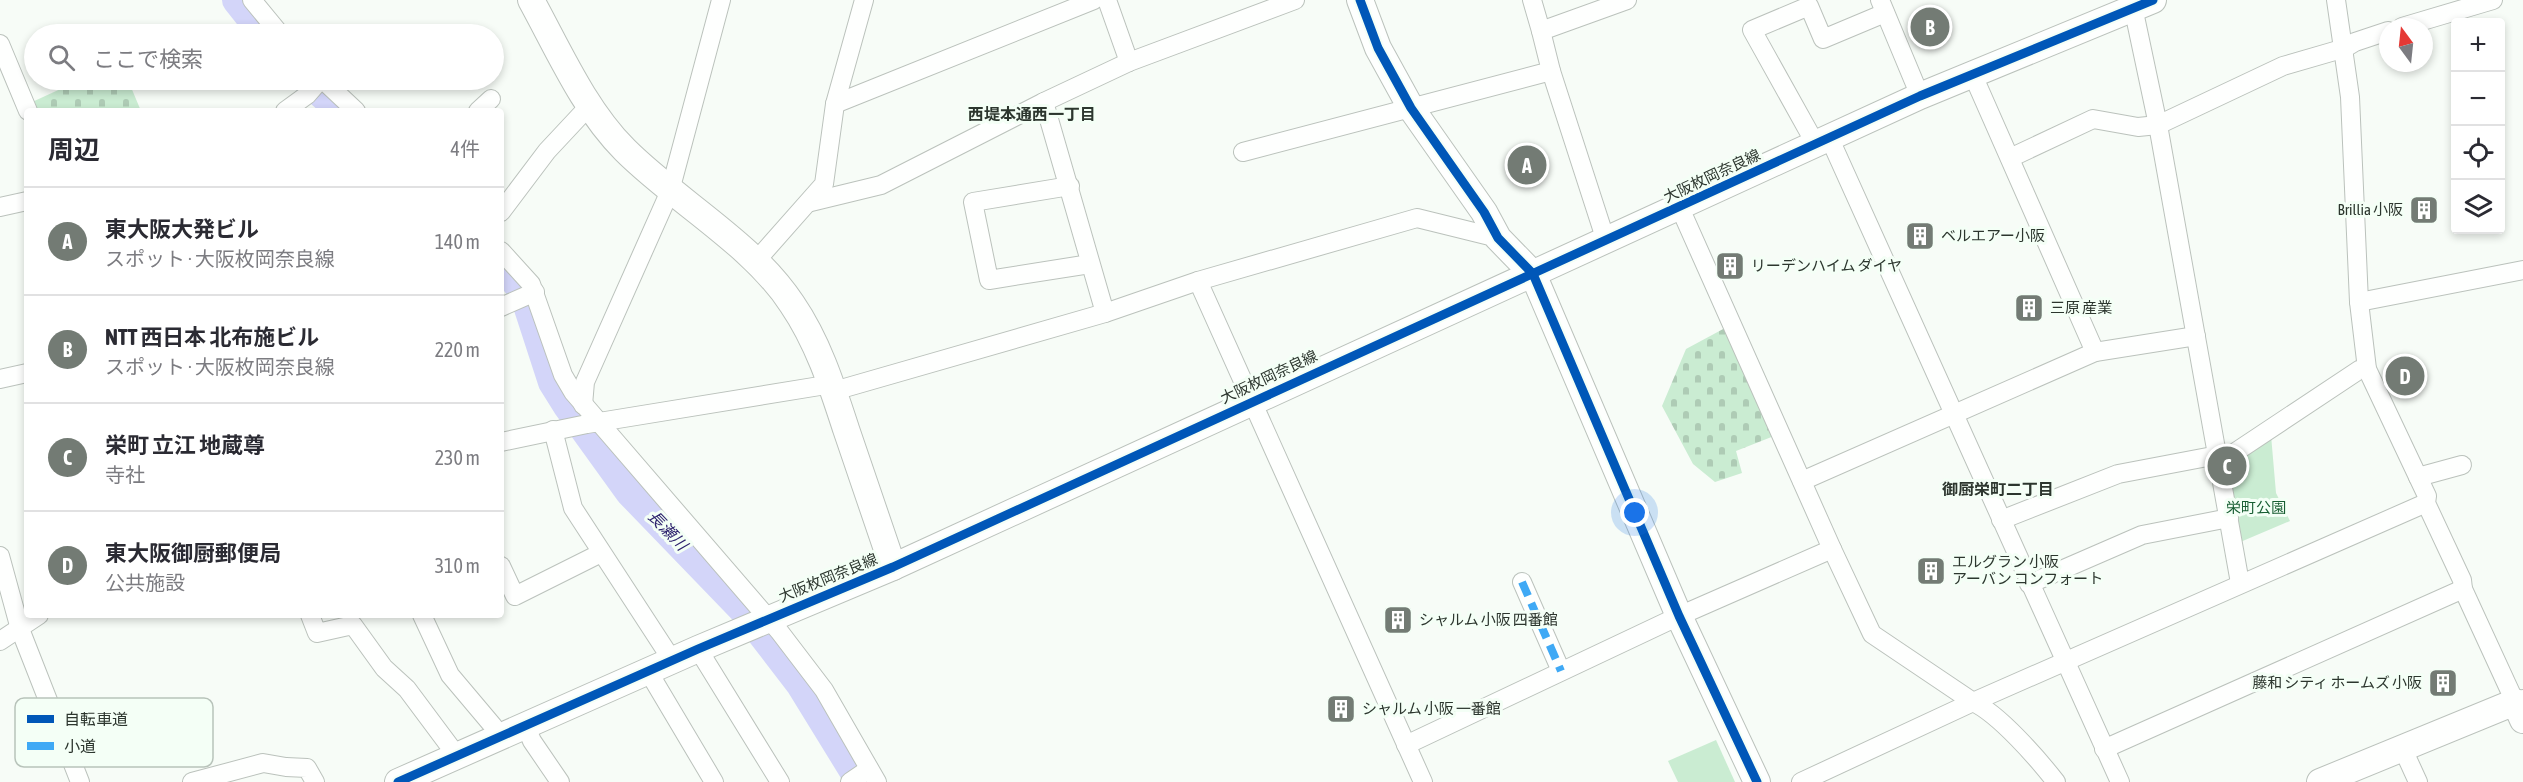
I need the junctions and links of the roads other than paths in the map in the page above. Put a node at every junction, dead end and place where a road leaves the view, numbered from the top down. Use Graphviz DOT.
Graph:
graph roads {
  1 [pos="252,0"];
  2 [pos="531,0"];
  3 [pos="721,0"];
  4 [pos="864,0"];
  5 [pos="1094,0"];
  6 [pos="1107,0"];
  7 [pos="1295,0"];
  8 [pos="1360,0"];
  9 [pos="1532,0"];
  10 [pos="1627,0"];
  11 [pos="2336,0"];
  12 [pos="2493,0"];
  13 [pos="2141,2"];
  14 [pos="1882,6"];
  15 [pos="2432,18"];
  16 [pos="272,24"];
  17 [pos="1541,31"];
  18 [pos="2379,34"];
  19 [pos="0,44"];
  20 [pos="2345,48"];
  21 [pos="1129,62"];
  22 [pos="1551,71"];
  23 [pos="1972,73"];
  24 [pos="310,90"];
  25 [pos="326,90"];
  26 [pos="1920,96"];
  27 [pos="1044,102"];
  28 [pos="835,104"];
  29 [pos="590,105"];
  30 [pos="27,108"];
  31 [pos="289,108"];
  32 [pos="352,108"];
  33 [pos="1411,108"];
  34 [pos="2158,125"];
  35 [pos="1822,140"];
  36 [pos="1243,152"];
  37 [pos="2010,158"];
  38 [pos="1070,186"];
  39 [pos="670,191"];
  40 [pos="24,202"];
  41 [pos="811,202"];
  42 [pos="0,207"];
  43 [pos="504,208"];
  44 [pos="1680,208"];
  45 [pos="1498,238"];
  46 [pos="1606,241"];
  47 [pos="504,253"];
  48 [pos="756,261"];
  49 [pos="1090,264"];
  50 [pos="2523,270"];
  51 [pos="1533,273"];
  52 [pos="1198,281"];
  53 [pos="527,296"];
  54 [pos="2359,302"];
  55 [pos="504,307"];
  56 [pos="1105,313"];
  57 [pos="2196,336"];
  58 [pos="2095,352"];
  59 [pos="2367,369"];
  60 [pos="24,374"];
  61 [pos="0,379"];
  62 [pos="833,388"];
  63 [pos="1252,401"];
  64 [pos="583,405"];
  65 [pos="1955,415"];
  66 [pos="587,425"];
  67 [pos="553,430"];
  68 [pos="504,441"];
  69 [pos="2218,459"];
  70 [pos="2462,465"];
  71 [pos="2418,477"];
  72 [pos="1802,482"];
  73 [pos="2426,503"];
  74 [pos="2229,518"];
  75 [pos="2001,520"];
  76 [pos="1832,549"];
  77 [pos="602,553"];
  78 [pos="0,556"];
  79 [pos="893,567"];
  80 [pos="504,573"];
  81 [pos="1522,582"];
  82 [pos="2240,583"];
  83 [pos="2029,584"];
  84 [pos="2463,589"];
  85 [pos="1679,616"];
  86 [pos="35,618"];
  87 [pos="311,618"];
  88 [pos="423,618"];
  89 [pos="769,619"];
  90 [pos="20,629"];
  91 [pos="0,641"];
  92 [pos="698,649"];
  93 [pos="672,660"];
  94 [pos="2066,662"];
  95 [pos="648,671"];
  96 [pos="1561,671"];
  97 [pos="47,698"];
  98 [pos="1973,702"];
  99 [pos="2520,707"];
  100 [pos="526,727"];
  101 [pos="499,738"];
  102 [pos="1406,745"];
  103 [pos="2402,747"];
  104 [pos="2104,749"];
  105 [pos="456,756"];
  106 [pos="74,767"];
  107 [pos="873,776"];
  108 [pos="776,780"];
  109 [pos="80,782"];
  110 [pos="192,782"];
  111 [pos="315,782"];
  112 [pos="398,782"];
  113 [pos="560,782"];
  114 [pos="714,782"];
  115 [pos="850,782"];
  116 [pos="1422,782"];
  117 [pos="1757,782"];
  118 [pos="1801,782"];
  119 [pos="2056,782"];
  120 [pos="2120,782"];
  121 [pos="2320,782"];
  122 [pos="2418,782"];
  1 -- 16 [label="street"];
  2 -- 29 [label="main road"];
  3 -- 39 [label="street"];
  4 -- 28 [label="street"];
  5 -- 28 [label="street"];
  6 -- 21 [label="street"];
  7 -- 21 [label="street"];
  8 -- 33 [label="main road"];
  9 -- 17 [label="street"];
  10 -- 17 [label="street"];
  11 -- 20 [label="street"];
  12 -- 15 [label="street"];
  13 -- 23 [label="main road, 大阪枚岡奈良線"];
  13 -- 34 [label="street"];
  14 -- 26 [label="street"];
  14 -- 35 [label="street"];
  17 -- 22 [label="street"];
  18 -- 20 [label="street"];
  19 -- 30 [label="street"];
  20 -- 34 [label="street"];
  20 -- 54 [label="street"];
  21 -- 27 [label="street"];
  22 -- 33 [label="street"];
  22 -- 46 [label="street"];
  23 -- 26 [label="main road, 大阪枚岡奈良線"];
  23 -- 37 [label="street"];
  24 -- 31 [label="street"];
  25 -- 32 [label="street"];
  26 -- 35 [label="main road, 大阪枚岡奈良線"];
  27 -- 38 [label="street"];
  27 -- 41 [label="street"];
  28 -- 41 [label="street"];
  29 -- 39 [label="main road"];
  29 -- 43 [label="street"];
  33 -- 36 [label="street"];
  33 -- 45 [label="main road"];
  34 -- 37 [label="street"];
  34 -- 57 [label="street"];
  35 -- 44 [label="main road, 大阪枚岡奈良線"];
  35 -- 65 [label="street"];
  37 -- 58 [label="street"];
  38 -- 49 [label="street"];
  38 -- 49 [label="street"];
  39 -- 48 [label="main road"];
  39 -- 64 [label="street"];
  40 -- 42 [label="street"];
  41 -- 48 [label="street"];
  44 -- 46 [label="main road, 大阪枚岡奈良線"];
  44 -- 72 [label="street"];
  45 -- 51 [label="main road"];
  45 -- 52 [label="street"];
  46 -- 51 [label="main road, 大阪枚岡奈良線"];
  47 -- 53 [label="street"];
  48 -- 62 [label="main road"];
  49 -- 56 [label="street"];
  50 -- 54 [label="street"];
  51 -- 63 [label="main road, 大阪枚岡奈良線"];
  51 -- 85 [label="main road"];
  52 -- 56 [label="street"];
  52 -- 63 [label="street"];
  53 -- 55 [label="street"];
  53 -- 64 [label="street"];
  54 -- 59 [label="street"];
  56 -- 62 [label="street"];
  57 -- 58 [label="street"];
  57 -- 69 [label="street"];
  58 -- 65 [label="street"];
  59 -- 69 [label="street"];
  59 -- 71 [label="street"];
  60 -- 61 [label="street"];
  62 -- 66 [label="street"];
  62 -- 79 [label="main road"];
  63 -- 79 [label="main road, 大阪枚岡奈良線"];
  63 -- 102 [label="street"];
  64 -- 66 [label="street"];
  65 -- 72 [label="street"];
  65 -- 75 [label="street"];
  66 -- 67 [label="street"];
  66 -- 89 [label="street"];
  67 -- 68 [label="street"];
  67 -- 77 [label="street"];
  69 -- 74 [label="street"];
  69 -- 75 [label="street"];
  70 -- 71 [label="street"];
  71 -- 73 [label="street"];
  72 -- 76 [label="street"];
  73 -- 82 [label="street"];
  73 -- 84 [label="street"];
  74 -- 82 [label="street"];
  74 -- 83 [label="street"];
  75 -- 83 [label="street"];
  76 -- 85 [label="street"];
  76 -- 98 [label="street"];
  77 -- 80 [label="street"];
  77 -- 93 [label="street"];
  78 -- 90 [label="street"];
  79 -- 89 [label="main road, 大阪枚岡奈良線"];
  81 -- 96 [label="street"];
  82 -- 94 [label="street"];
  83 -- 94 [label="street"];
  84 -- 99 [label="street"];
  84 -- 104 [label="street"];
  85 -- 96 [label="street"];
  85 -- 117 [label="main road"];
  86 -- 90 [label="street"];
  87 -- 105 [label="street"];
  88 -- 101 [label="street"];
  89 -- 92 [label="main road, 大阪枚岡奈良線"];
  89 -- 107 [label="street"];
  90 -- 91 [label="street"];
  90 -- 97 [label="street"];
  92 -- 93 [label="main road, 大阪枚岡奈良線"];
  92 -- 108 [label="street"];
  93 -- 95 [label="main road, 大阪枚岡奈良線"];
  94 -- 98 [label="street"];
  94 -- 104 [label="street"];
  95 -- 100 [label="main road, 大阪枚岡奈良線"];
  95 -- 114 [label="street"];
  96 -- 102 [label="street"];
  98 -- 118 [label="street"];
  98 -- 119 [label="street"];
  99 -- 103 [label="main road"];
  100 -- 101 [label="main road, 大阪枚岡奈良線"];
  100 -- 113 [label="street"];
  101 -- 105 [label="main road, 大阪枚岡奈良線"];
  102 -- 116 [label="street"];
  103 -- 121 [label="main road"];
  103 -- 122 [label="street"];
  104 -- 120 [label="street"];
  105 -- 112 [label="main road, 大阪枚岡奈良線"];
  106 -- 109 [label="street"];
  107 -- 115 [label="street"];
  110 -- 111 [label="street"];
}
